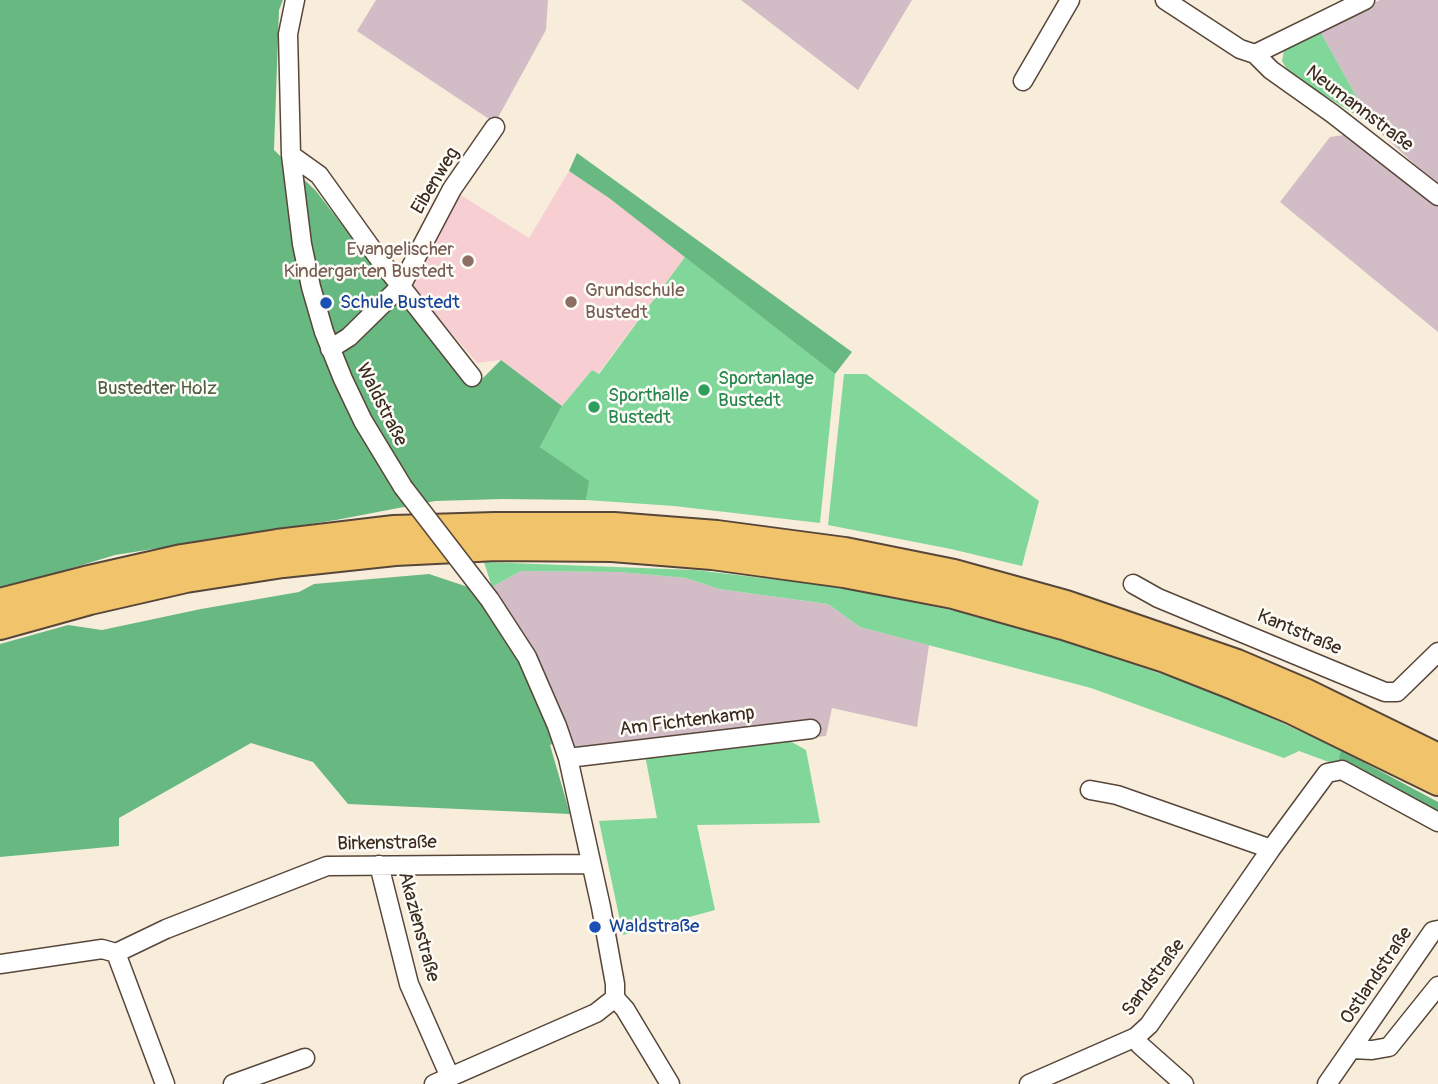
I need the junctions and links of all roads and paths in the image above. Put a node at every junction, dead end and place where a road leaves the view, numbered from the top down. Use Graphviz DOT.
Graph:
graph roads {
  1 [pos="295,0"];
  2 [pos="1070,0"];
  3 [pos="1165,0"];
  4 [pos="1365,0"];
  5 [pos="1255,54"];
  6 [pos="1023,81"];
  7 [pos="495,127"];
  8 [pos="291,155"];
  9 [pos="1436,193"];
  10 [pos="401,286"];
  11 [pos="330,349"];
  12 [pos="472,377"];
  13 [pos="1133,584"];
  14 [pos="0,602"];
  15 [pos="0,626"];
  16 [pos="1438,652"];
  17 [pos="811,729"];
  18 [pos="1438,757"];
  19 [pos="568,758"];
  20 [pos="1438,782"];
  21 [pos="1090,790"];
  22 [pos="1438,822"];
  23 [pos="1271,849"];
  24 [pos="592,864"];
  25 [pos="379,865"];
  26 [pos="1438,930"];
  27 [pos="116,953"];
  28 [pos="0,964"];
  29 [pos="1438,986"];
  30 [pos="615,998"];
  31 [pos="1136,1037"];
  32 [pos="1352,1049"];
  33 [pos="305,1058"];
  34 [pos="442,1081"];
  35 [pos="164,1084"];
  36 [pos="233,1084"];
  37 [pos="670,1084"];
  38 [pos="1029,1084"];
  39 [pos="1184,1084"];
  40 [pos="1327,1084"];
  1 -- 8 [label="street, Waldstraße"];
  2 -- 6 [label="street"];
  3 -- 5 [label="street, Neumannstraße"];
  4 -- 5 [label="street"];
  5 -- 9 [label="street, Neumannstraße"];
  7 -- 10 [label="street, Eibenweg"];
  8 -- 10 [label="street"];
  8 -- 11 [label="street, Waldstraße"];
  10 -- 11 [label="street, Eibenweg"];
  10 -- 12 [label="street"];
  11 -- 19 [label="street, Waldstraße, bridge"];
  13 -- 16 [label="street, Kantstraße"];
  14 -- 18 [label="highway"];
  15 -- 20 [label="highway"];
  17 -- 19 [label="street, Am Fichtenkamp"];
  19 -- 24 [label="street, Waldstraße"];
  21 -- 23 [label="street"];
  22 -- 23 [label="street, Sandstraße"];
  23 -- 31 [label="street, Sandstraße"];
  24 -- 25 [label="street, Birkenstraße"];
  24 -- 30 [label="street, Waldstraße"];
  25 -- 27 [label="street, Birkenstraße"];
  25 -- 34 [label="street, Akazienstraße"];
  26 -- 32 [label="street, Ostlandstraße"];
  27 -- 28 [label="street"];
  27 -- 35 [label="street"];
  29 -- 32 [label="street, Ostlandstraße"];
  30 -- 34 [label="street"];
  30 -- 37 [label="street"];
  31 -- 38 [label="street, Sandstraße"];
  31 -- 39 [label="street"];
  32 -- 40 [label="street, Ostlandstraße"];
  33 -- 36 [label="street"];
}
